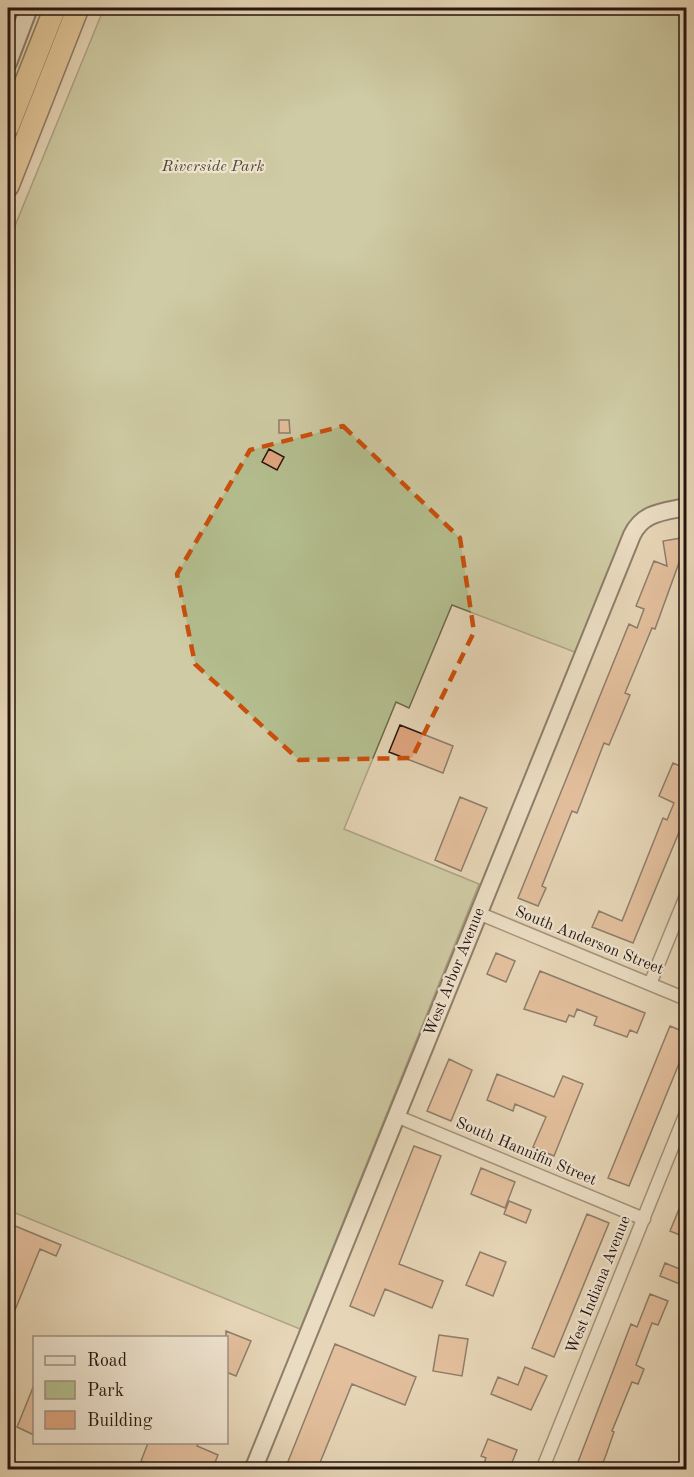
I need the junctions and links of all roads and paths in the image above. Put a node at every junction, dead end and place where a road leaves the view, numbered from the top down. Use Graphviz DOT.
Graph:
graph roads {
  1 [pos="29,8"];
  2 [pos="55,8"];
  3 [pos="78,8"];
  4 [pos="8,63"];
  5 [pos="8,128"];
  6 [pos="8,186"];
  7 [pos="687,507"];
  8 [pos="687,896"];
  9 [pos="478,913"];
  10 [pos="650,984"];
  11 [pos="687,999"];
  12 [pos="687,1113"];
  13 [pos="396,1116"];
  14 [pos="644,1219"];
  15 [pos="253,1470"];
  16 [pos="542,1470"];
  1 -- 4 [label="main road"];
  2 -- 5 [label="highway"];
  3 -- 6 [label="highway"];
  7 -- 9 [label="main road, West Arbor Avenue"];
  8 -- 10 [label="street"];
  9 -- 10 [label="street, South Anderson Street"];
  9 -- 13 [label="main road, West Arbor Avenue"];
  10 -- 11 [label="street, South Anderson Street"];
  12 -- 14 [label="street, West Indiana Avenue"];
  13 -- 14 [label="street, South Hannifin Street"];
  13 -- 15 [label="main road, West Arbor Avenue"];
  14 -- 16 [label="street, West Indiana Avenue"];
}
